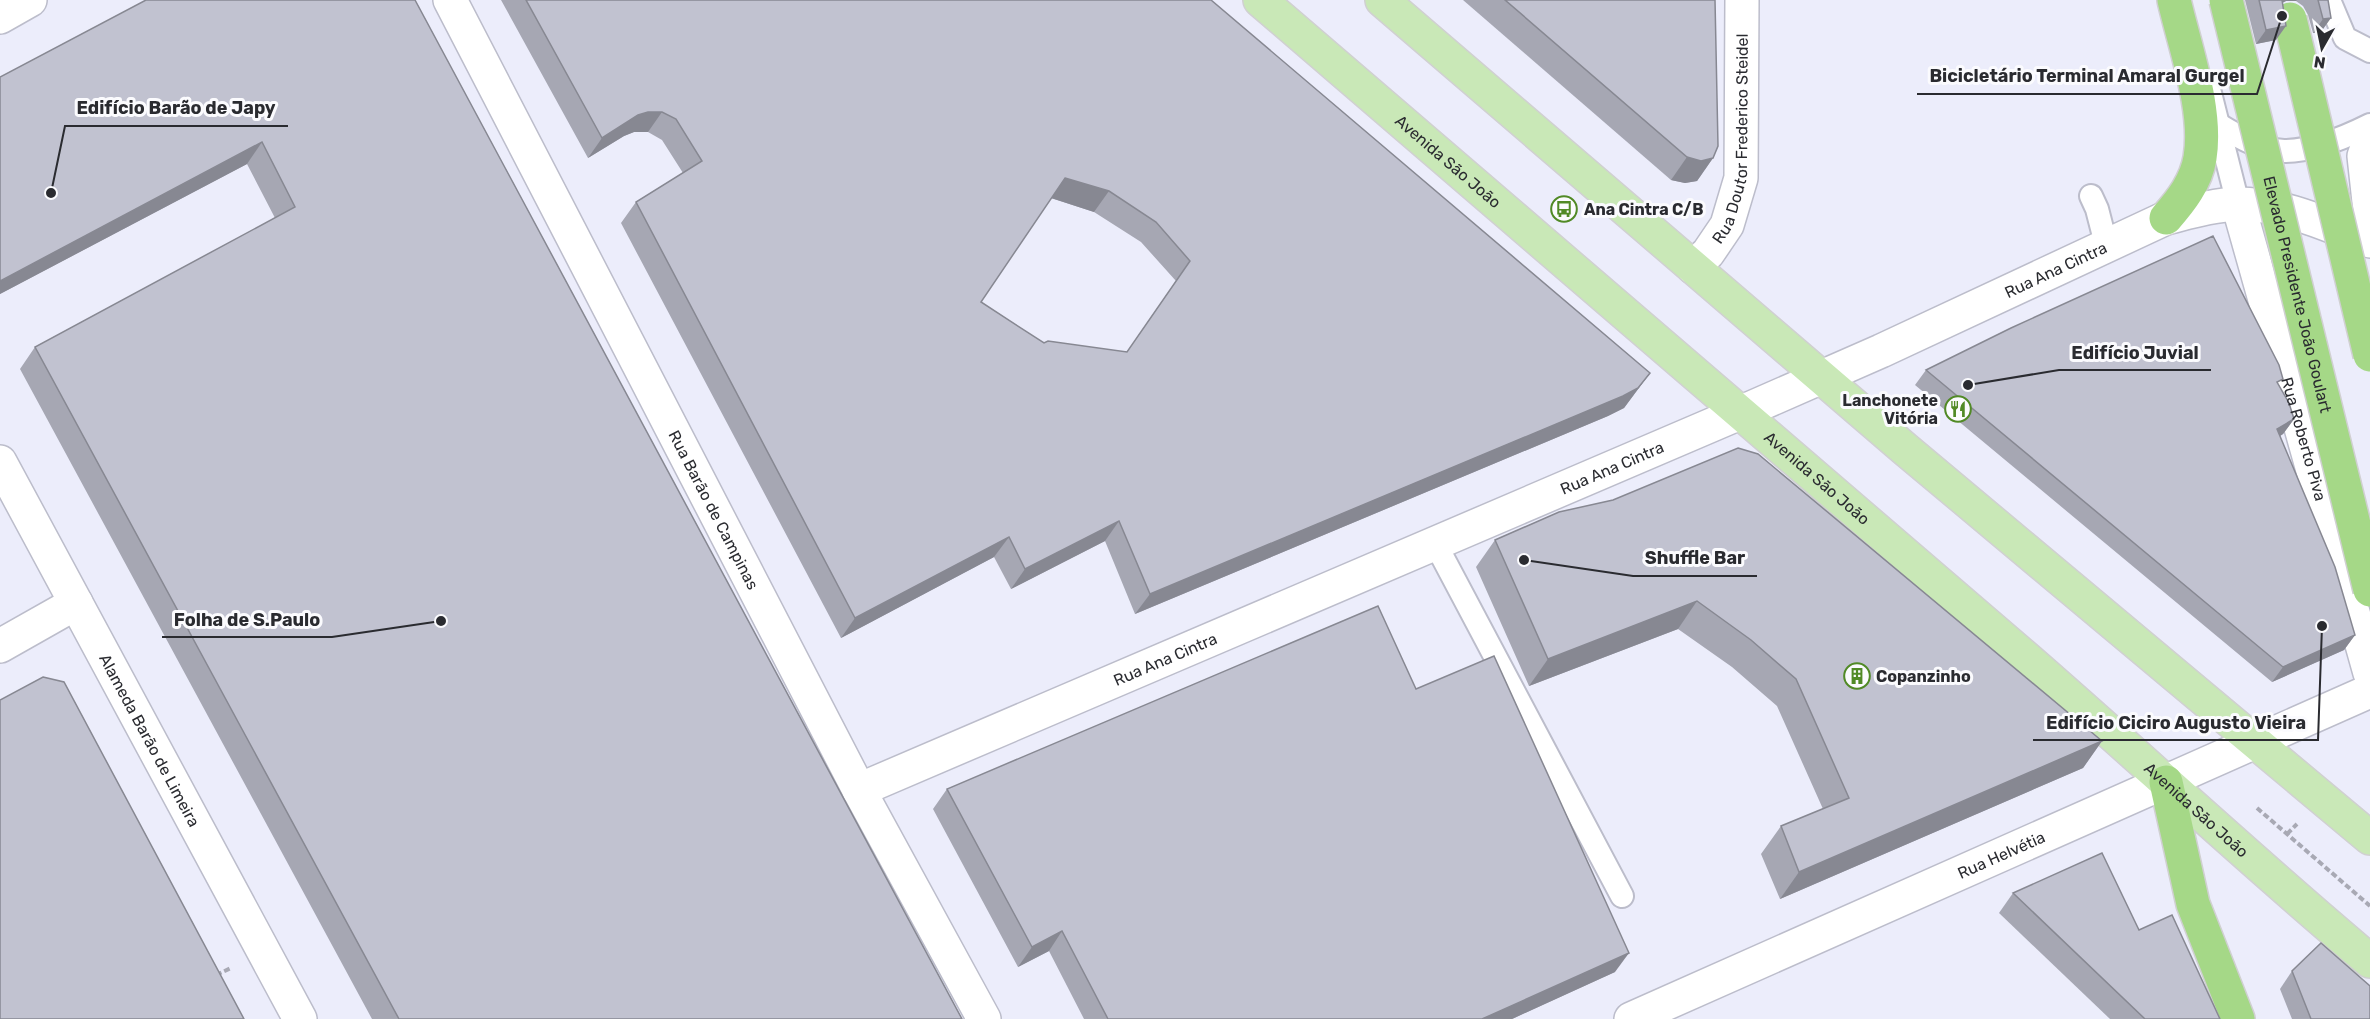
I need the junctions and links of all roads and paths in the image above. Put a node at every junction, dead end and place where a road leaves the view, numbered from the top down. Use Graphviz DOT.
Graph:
graph roads {
  1 [pos="30,0"];
  2 [pos="450,0"];
  3 [pos="1260,0"];
  4 [pos="1382,0"];
  5 [pos="1742,0"];
  6 [pos="2226,0"];
  7 [pos="2286,0"];
  8 [pos="2329,0"];
  9 [pos="2177,2"];
  10 [pos="0,16"];
  11 [pos="2370,51"];
  12 [pos="2219,125"];
  13 [pos="2366,132"];
  14 [pos="2091,196"];
  15 [pos="2238,204"];
  16 [pos="2370,211"];
  17 [pos="2166,218"];
  18 [pos="2370,241"];
  19 [pos="2106,244"];
  20 [pos="1693,267"];
  21 [pos="2370,355"];
  22 [pos="1821,377"];
  23 [pos="1742,412"];
  24 [pos="0,462"];
  25 [pos="1435,543"];
  26 [pos="2370,590"];
  27 [pos="76,603"];
  28 [pos="0,646"];
  29 [pos="2370,673"];
  30 [pos="2370,691"];
  31 [pos="2255,741"];
  32 [pos="2166,782"];
  33 [pos="859,789"];
  34 [pos="2370,838"];
  35 [pos="1622,896"];
  36 [pos="2370,961"];
  37 [pos="300,1019"];
  38 [pos="984,1019"];
  39 [pos="1631,1019"];
  40 [pos="2238,1019"];
  1 -- 10 [label="street"];
  2 -- 33 [label="street, Rua Barão de Campinas"];
  3 -- 23 [label="main road, Avenida São João"];
  4 -- 20 [label="main road"];
  5 -- 20 [label="street, Rua Doutor Frederico Steidel"];
  6 -- 26 [label="highway, Elevado Presidente João Goulart, bridge"];
  7 -- 21 [label="highway, bridge"];
  8 -- 11 [label="lane"];
  9 -- 12 [label="lane"];
  9 -- 17 [label="highway"];
  12 -- 13 [label="lane"];
  12 -- 15 [label="lane"];
  13 -- 16 [label="street"];
  14 -- 19 [label="lane"];
  15 -- 17 [label="street, Rua Ana Cintra"];
  15 -- 18 [label="street, Rua Ana Cintra"];
  15 -- 29 [label="street, Rua Roberto Piva"];
  17 -- 19 [label="street, Rua Ana Cintra"];
  19 -- 22 [label="street, Rua Ana Cintra"];
  20 -- 22 [label="main road"];
  22 -- 23 [label="street, Rua Ana Cintra"];
  22 -- 31 [label="main road"];
  23 -- 25 [label="street, Rua Ana Cintra"];
  23 -- 32 [label="main road, Avenida São João"];
  24 -- 27 [label="street, Alameda Barão de Limeira"];
  25 -- 33 [label="street, Rua Ana Cintra"];
  25 -- 35 [label="lane"];
  27 -- 28 [label="street"];
  27 -- 37 [label="street, Alameda Barão de Limeira"];
  30 -- 31 [label="street, Rua Helvétia"];
  31 -- 32 [label="street, Rua Helvétia"];
  31 -- 34 [label="main road"];
  32 -- 36 [label="main road, Avenida São João"];
  32 -- 39 [label="street, Rua Helvétia"];
  32 -- 40 [label="highway"];
  33 -- 38 [label="street, Rua Barão de Campinas"];
}
